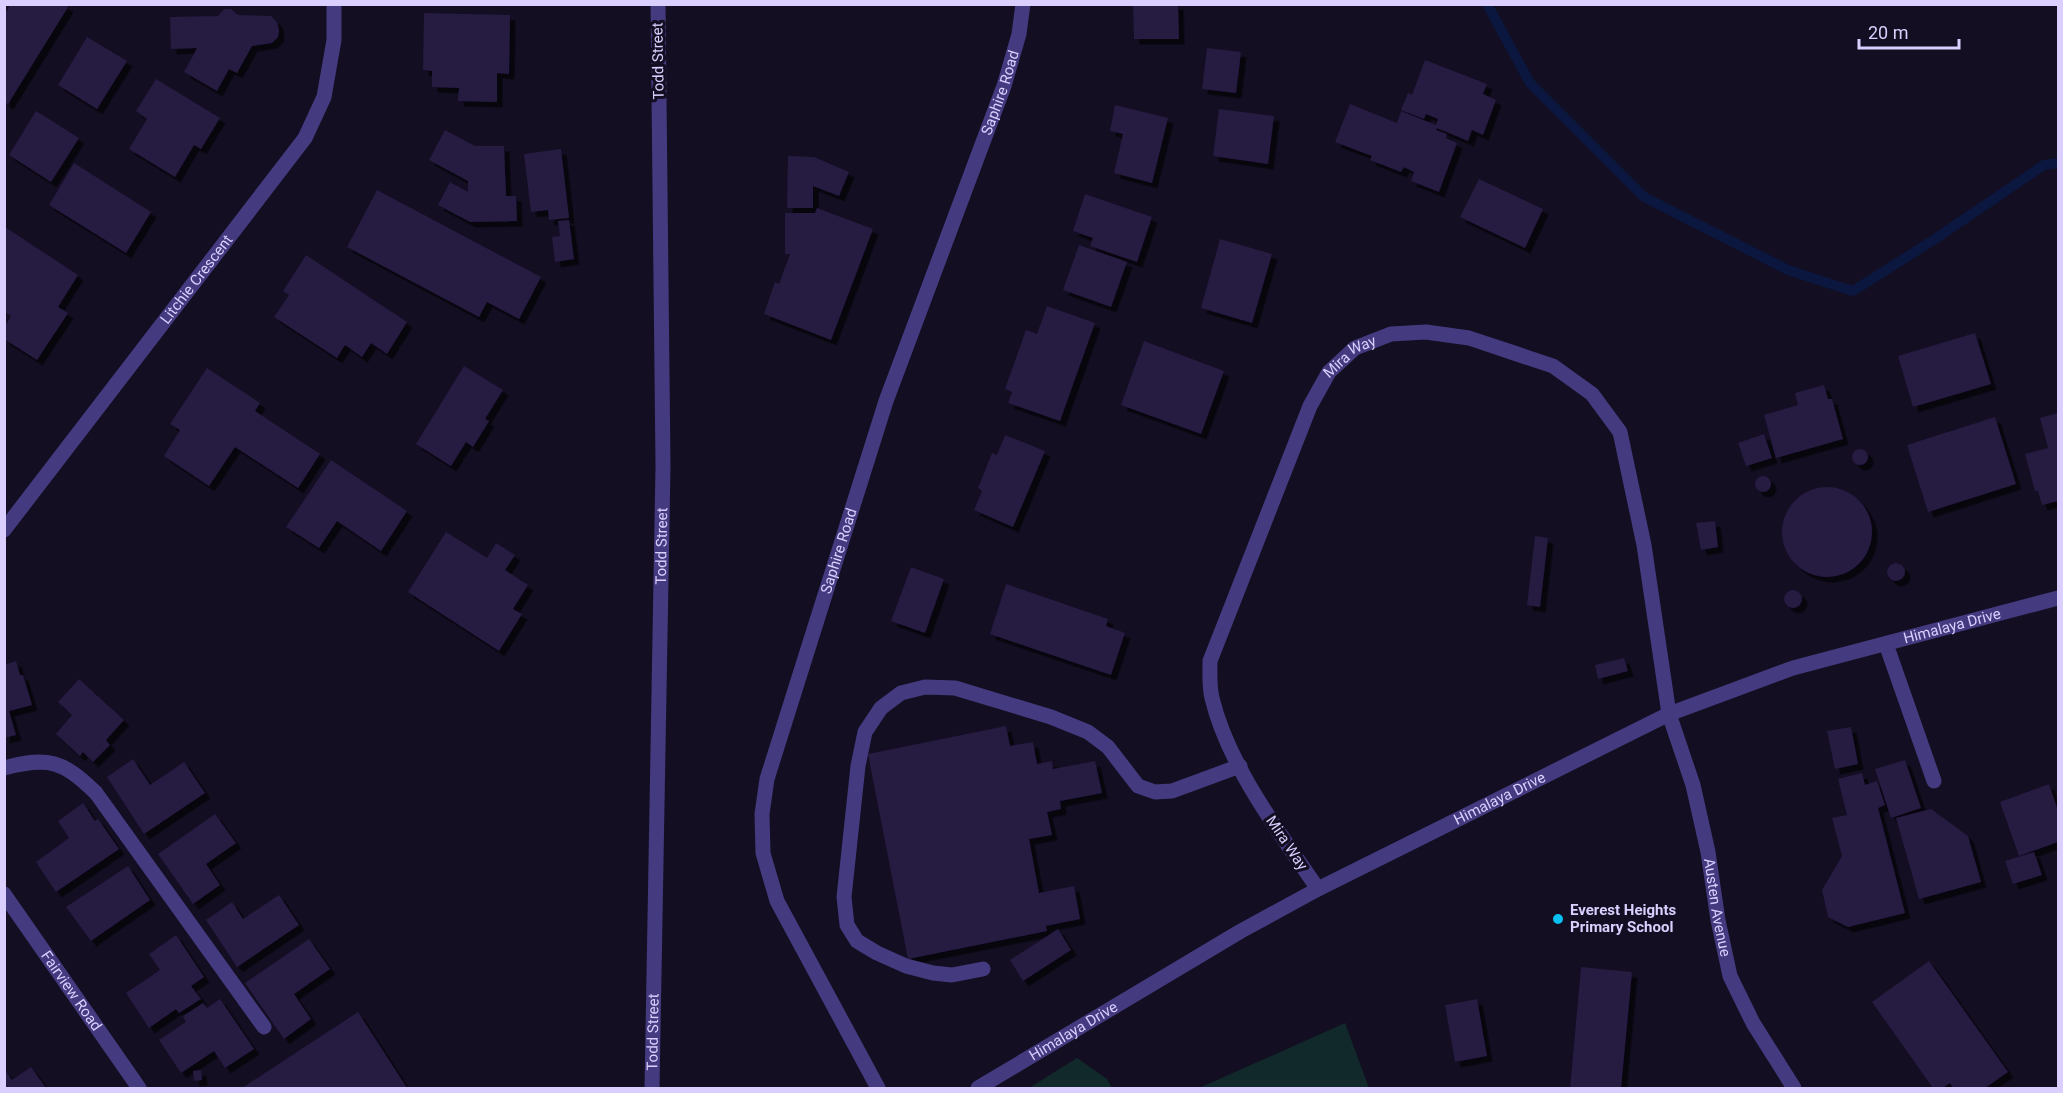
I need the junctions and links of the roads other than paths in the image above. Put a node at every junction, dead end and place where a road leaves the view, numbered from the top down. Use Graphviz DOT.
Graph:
graph roads {
  1 [pos="334,4"];
  2 [pos="658,4"];
  3 [pos="1023,4"];
  4 [pos="4,530"];
  5 [pos="2058,598"];
  6 [pos="1886,644"];
  7 [pos="1669,714"];
  8 [pos="1240,766"];
  9 [pos="4,768"];
  10 [pos="1934,781"];
  11 [pos="1318,889"];
  12 [pos="4,894"];
  13 [pos="983,969"];
  14 [pos="264,1027"];
  15 [pos="139,1089"];
  16 [pos="652,1089"];
  17 [pos="878,1089"];
  18 [pos="978,1089"];
  19 [pos="1794,1089"];
  1 -- 4 [label="street, Litchie Crescent"];
  2 -- 16 [label="street, Todd Street"];
  3 -- 17 [label="street, Saphire Road"];
  5 -- 6 [label="street, Himalaya Drive"];
  6 -- 7 [label="street, Himalaya Drive"];
  6 -- 10 [label="street"];
  7 -- 8 [label="street, Mira Way"];
  7 -- 11 [label="street, Himalaya Drive"];
  7 -- 19 [label="street, Austen Avenue"];
  8 -- 11 [label="street, Mira Way"];
  8 -- 13 [label="street"];
  9 -- 14 [label="street"];
  11 -- 18 [label="street, Himalaya Drive"];
  12 -- 15 [label="street, Fairview Road"];
}
